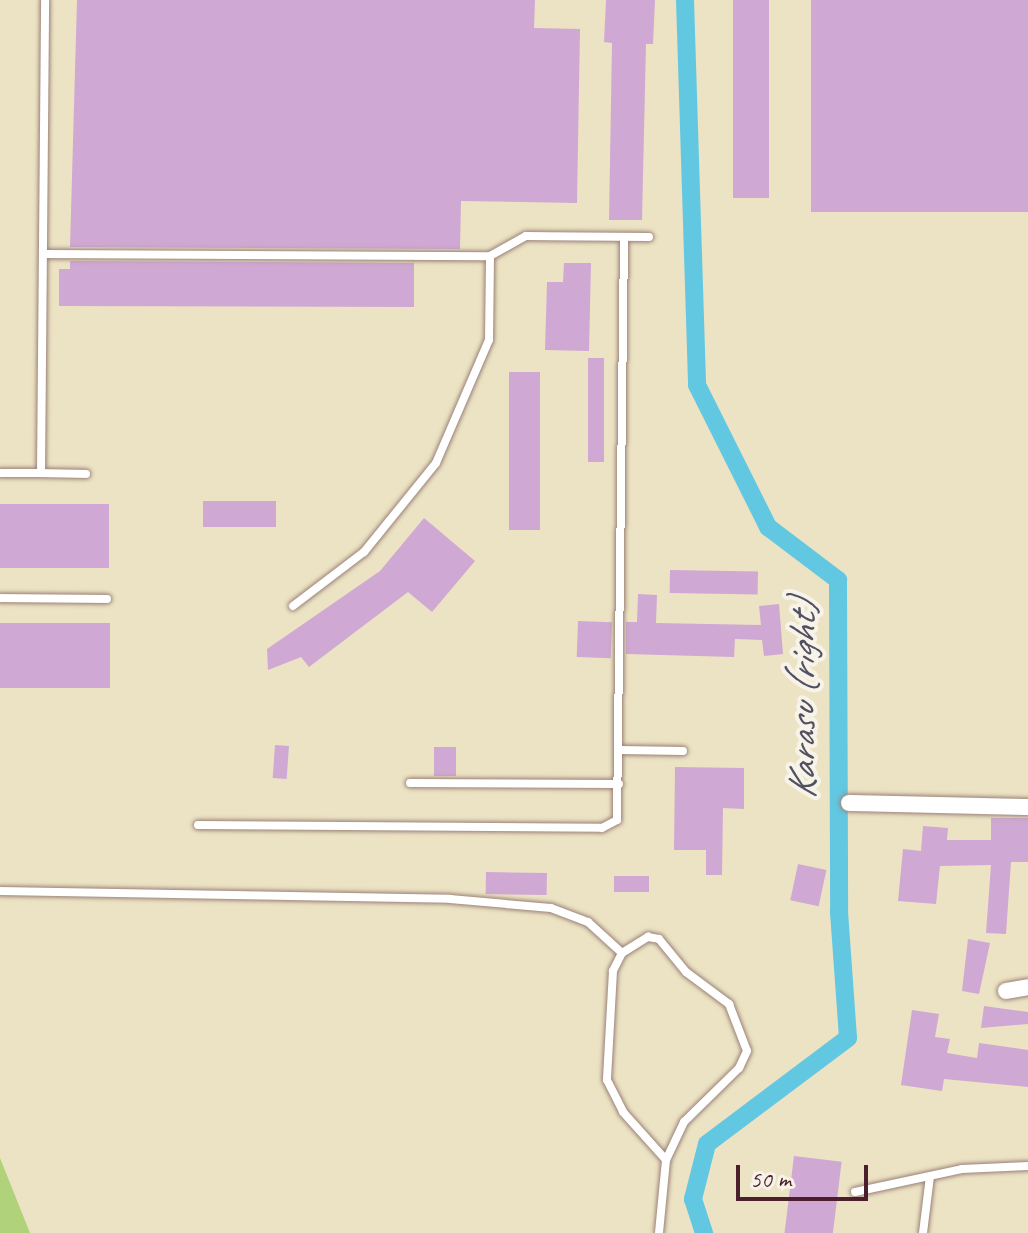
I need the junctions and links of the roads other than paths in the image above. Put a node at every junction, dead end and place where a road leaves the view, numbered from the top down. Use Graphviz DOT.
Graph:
graph roads {
  1 [pos="45,0"];
  2 [pos="624,237"];
  3 [pos="649,237"];
  4 [pos="43,254"];
  5 [pos="490,256"];
  6 [pos="0,473"];
  7 [pos="41,473"];
  8 [pos="86,474"];
  9 [pos="0,598"];
  10 [pos="107,599"];
  11 [pos="293,606"];
  12 [pos="620,750"];
  13 [pos="683,751"];
  14 [pos="410,783"];
  15 [pos="619,784"];
  16 [pos="849,803"];
  17 [pos="1028,807"];
  18 [pos="198,825"];
  19 [pos="0,891"];
  20 [pos="622,953"];
  21 [pos="1028,987"];
  22 [pos="1006,991"];
  23 [pos="666,1160"];
  24 [pos="1028,1166"];
  25 [pos="930,1176"];
  26 [pos="855,1192"];
  27 [pos="659,1233"];
  28 [pos="923,1233"];
  1 -- 4 [label="lane"];
  2 -- 3 [label="lane"];
  2 -- 5 [label="lane"];
  2 -- 12 [label="lane"];
  4 -- 5 [label="lane"];
  4 -- 7 [label="lane"];
  5 -- 11 [label="lane"];
  6 -- 7 [label="lane"];
  7 -- 8 [label="lane"];
  9 -- 10 [label="lane"];
  12 -- 13 [label="lane"];
  12 -- 15 [label="lane"];
  14 -- 15 [label="lane"];
  15 -- 18 [label="lane"];
  16 -- 17 [label="street"];
  19 -- 20 [label="lane"];
  20 -- 23 [label="lane"];
  20 -- 23 [label="lane"];
  21 -- 22 [label="street"];
  23 -- 27 [label="lane"];
  24 -- 25 [label="lane"];
  25 -- 26 [label="lane"];
  25 -- 28 [label="lane"];
}
